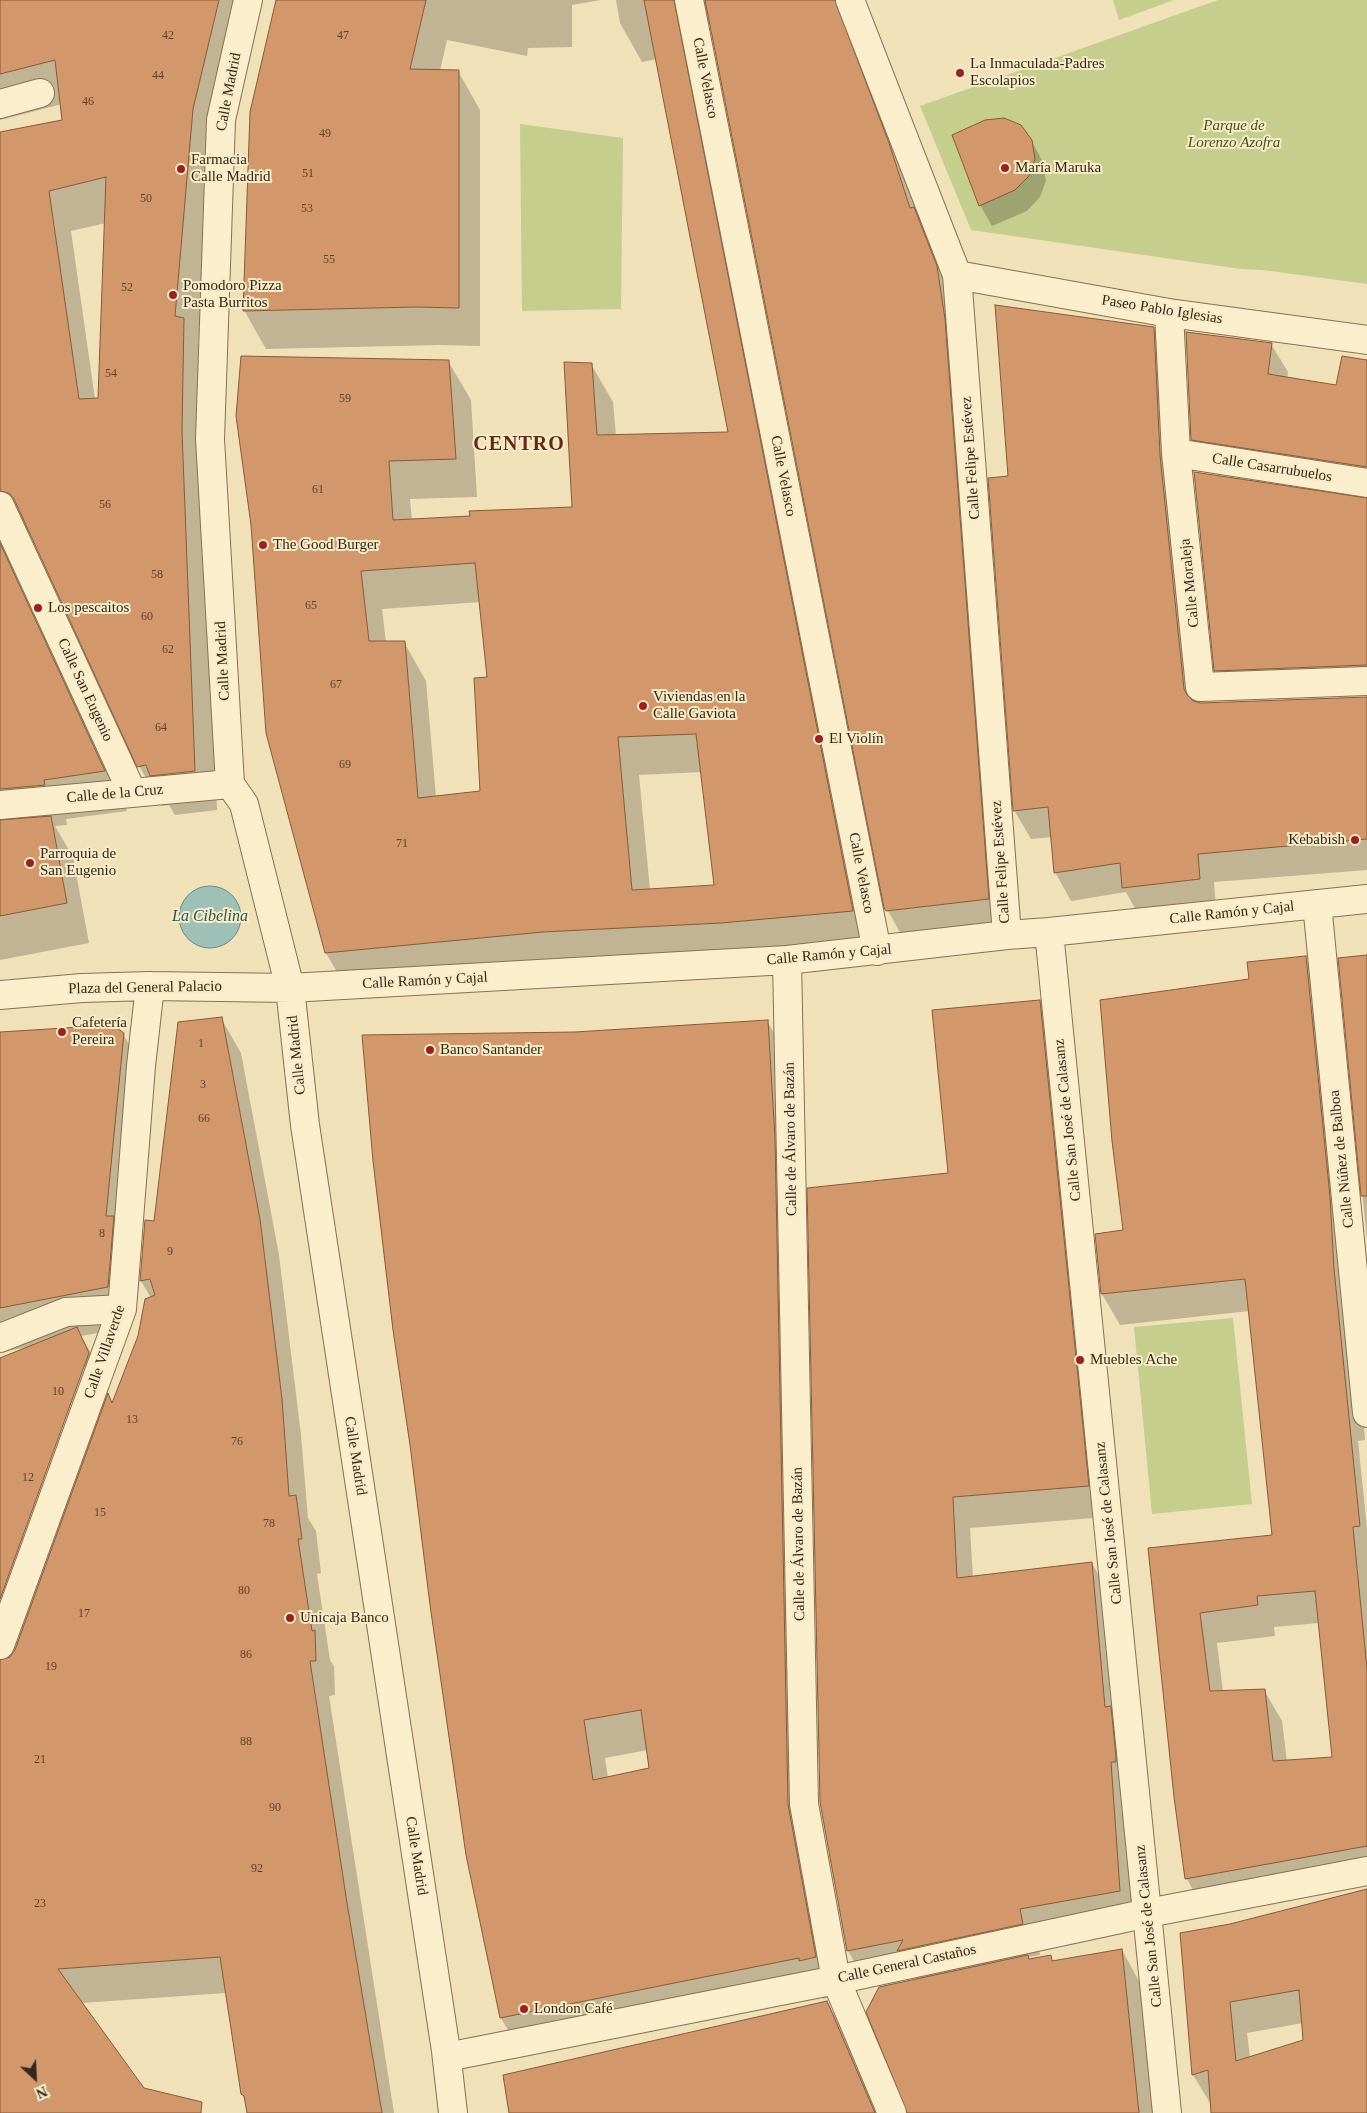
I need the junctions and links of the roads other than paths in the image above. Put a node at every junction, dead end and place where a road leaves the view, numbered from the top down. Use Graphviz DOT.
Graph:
graph roads {
  1 [pos="248,0"];
  2 [pos="689,0"];
  3 [pos="850,0"];
  4 [pos="40,92"];
  5 [pos="0,104"];
  6 [pos="957,275"];
  7 [pos="1169,313"];
  8 [pos="1367,340"];
  9 [pos="1176,452"];
  10 [pos="1367,483"];
  11 [pos="0,506"];
  12 [pos="1367,681"];
  13 [pos="230,784"];
  14 [pos="132,792"];
  15 [pos="0,805"];
  16 [pos="1367,899"];
  17 [pos="1317,904"];
  18 [pos="1050,932"];
  19 [pos="1007,935"];
  20 [pos="877,951"];
  21 [pos="788,960"];
  22 [pos="150,986"];
  23 [pos="290,988"];
  24 [pos="0,994"];
  25 [pos="122,1309"];
  26 [pos="0,1338"];
  27 [pos="1365,1373"];
  28 [pos="1367,1413"];
  29 [pos="0,1645"];
  30 [pos="1367,1871"];
  31 [pos="1148,1913"];
  32 [pos="836,1980"];
  33 [pos="447,2057"];
  34 [pos="453,2113"];
  35 [pos="892,2113"];
  36 [pos="1167,2113"];
  1 -- 13 [label="street, Calle Madrid"];
  2 -- 20 [label="street, Calle Velasco"];
  3 -- 6 [label="street, Calle Felipe Estévez"];
  4 -- 5 [label="street"];
  6 -- 7 [label="street, Paseo Pablo Iglesias"];
  6 -- 19 [label="street, Calle Felipe Estévez"];
  7 -- 8 [label="street, Paseo Pablo Iglesias"];
  7 -- 9 [label="street, Calle Moraleja"];
  9 -- 10 [label="street, Calle Casarrubuelos"];
  9 -- 12 [label="street, Calle Moraleja"];
  11 -- 14 [label="street, Calle San Eugenio"];
  13 -- 14 [label="street, Calle de la Cruz"];
  13 -- 23 [label="street, Calle Madrid"];
  14 -- 15 [label="street, Calle de la Cruz"];
  16 -- 17 [label="street, Calle Ramón y Cajal"];
  17 -- 18 [label="street, Calle Ramón y Cajal"];
  17 -- 27 [label="street, Calle Núñez de Balboa"];
  18 -- 19 [label="street, Calle Ramón y Cajal"];
  18 -- 31 [label="street, Calle San José de Calasanz"];
  19 -- 20 [label="street, Calle Ramón y Cajal"];
  20 -- 21 [label="street, Calle Ramón y Cajal"];
  21 -- 23 [label="street, Calle Ramón y Cajal"];
  21 -- 32 [label="street, Calle de Álvaro de Bazán"];
  22 -- 23 [label="street, Plaza del General Palacio"];
  22 -- 24 [label="street, Plaza del General Palacio"];
  22 -- 25 [label="street, Calle Villaverde"];
  23 -- 33 [label="street, Calle Madrid"];
  25 -- 26 [label="street"];
  25 -- 29 [label="street, Calle Villaverde"];
  27 -- 28 [label="street, Calle Núñez de Balboa"];
  30 -- 31 [label="street, Calle General Castaños"];
  31 -- 32 [label="street, Calle General Castaños"];
  31 -- 36 [label="street, Calle San José de Calasanz"];
  32 -- 33 [label="street, Calle General Castaños"];
  32 -- 35 [label="street, Calle de Álvaro de Bazán"];
  33 -- 34 [label="street, Calle Madrid"];
}
